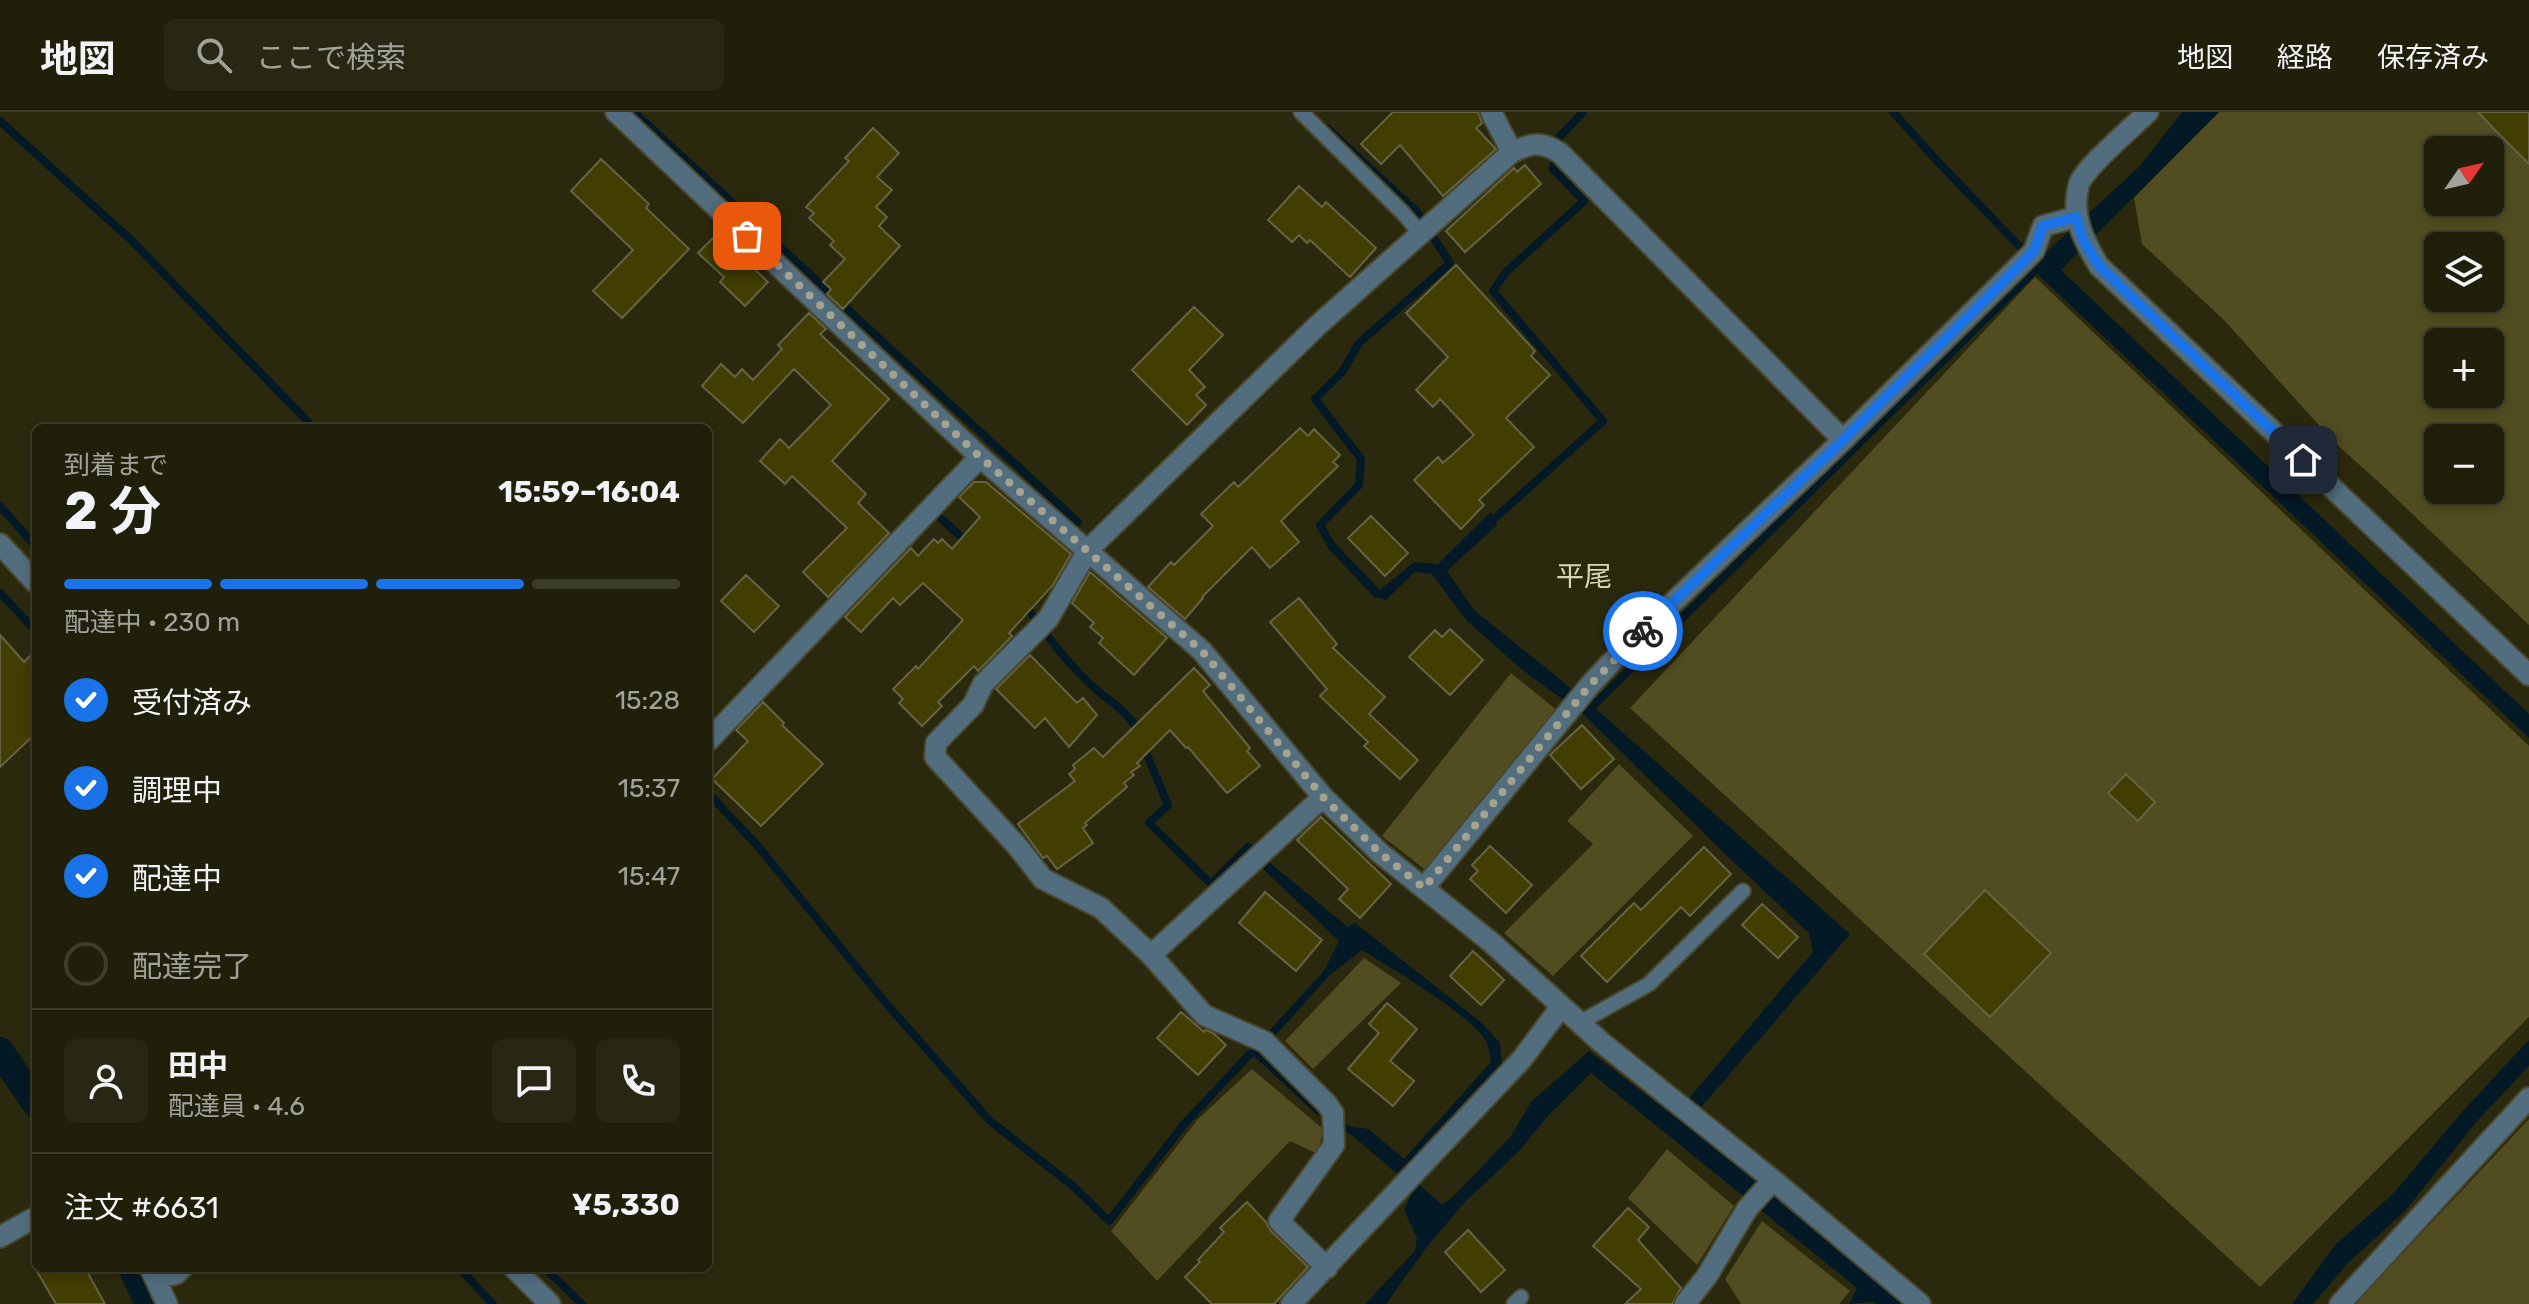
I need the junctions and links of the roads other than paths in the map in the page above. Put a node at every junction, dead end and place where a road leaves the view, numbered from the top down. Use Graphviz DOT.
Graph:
graph roads {
  1 [pos="616,112"];
  2 [pos="1301,112"];
  3 [pos="1491,112"];
  4 [pos="2148,112"];
  5 [pos="1512,152"];
  6 [pos="2076,217"];
  7 [pos="1428,227"];
  8 [pos="1843,440"];
  9 [pos="980,457"];
  10 [pos="0,544"];
  11 [pos="1088,550"];
  12 [pos="32,579"];
  13 [pos="2529,675"];
  14 [pos="712,737"];
  15 [pos="1323,797"];
  16 [pos="1424,888"];
  17 [pos="1743,891"];
  18 [pos="1151,955"];
  19 [pos="1561,1007"];
  20 [pos="1579,1023"];
  21 [pos="2529,1098"];
  22 [pos="1773,1180"];
  23 [pos="32,1219"];
  24 [pos="0,1237"];
  25 [pos="1327,1268"];
  26 [pos="178,1272"];
  27 [pos="518,1272"];
  28 [pos="152,1273"];
  29 [pos="167,1304"];
  30 [pos="550,1304"];
  31 [pos="1291,1304"];
  32 [pos="1685,1304"];
  33 [pos="1920,1304"];
  34 [pos="2340,1304"];
  1 -- 9 [label="street"];
  2 -- 7 [label="lane"];
  3 -- 5 [label="street"];
  4 -- 6 [label="street"];
  5 -- 7 [label="street"];
  5 -- 8 [label="street"];
  6 -- 8 [label="street"];
  6 -- 13 [label="street"];
  7 -- 11 [label="street"];
  8 -- 16 [label="street"];
  9 -- 11 [label="street"];
  9 -- 14 [label="street"];
  10 -- 12 [label="street"];
  11 -- 15 [label="street"];
  11 -- 18 [label="street"];
  15 -- 16 [label="street"];
  15 -- 18 [label="street"];
  16 -- 19 [label="street"];
  17 -- 20 [label="lane"];
  18 -- 25 [label="street"];
  19 -- 20 [label="street"];
  19 -- 25 [label="street"];
  20 -- 22 [label="street"];
  21 -- 34 [label="street"];
  22 -- 32 [label="street"];
  22 -- 33 [label="street"];
  23 -- 24 [label="street"];
  25 -- 31 [label="street"];
  26 -- 28 [label="street"];
  27 -- 30 [label="street"];
  28 -- 29 [label="street"];
}
